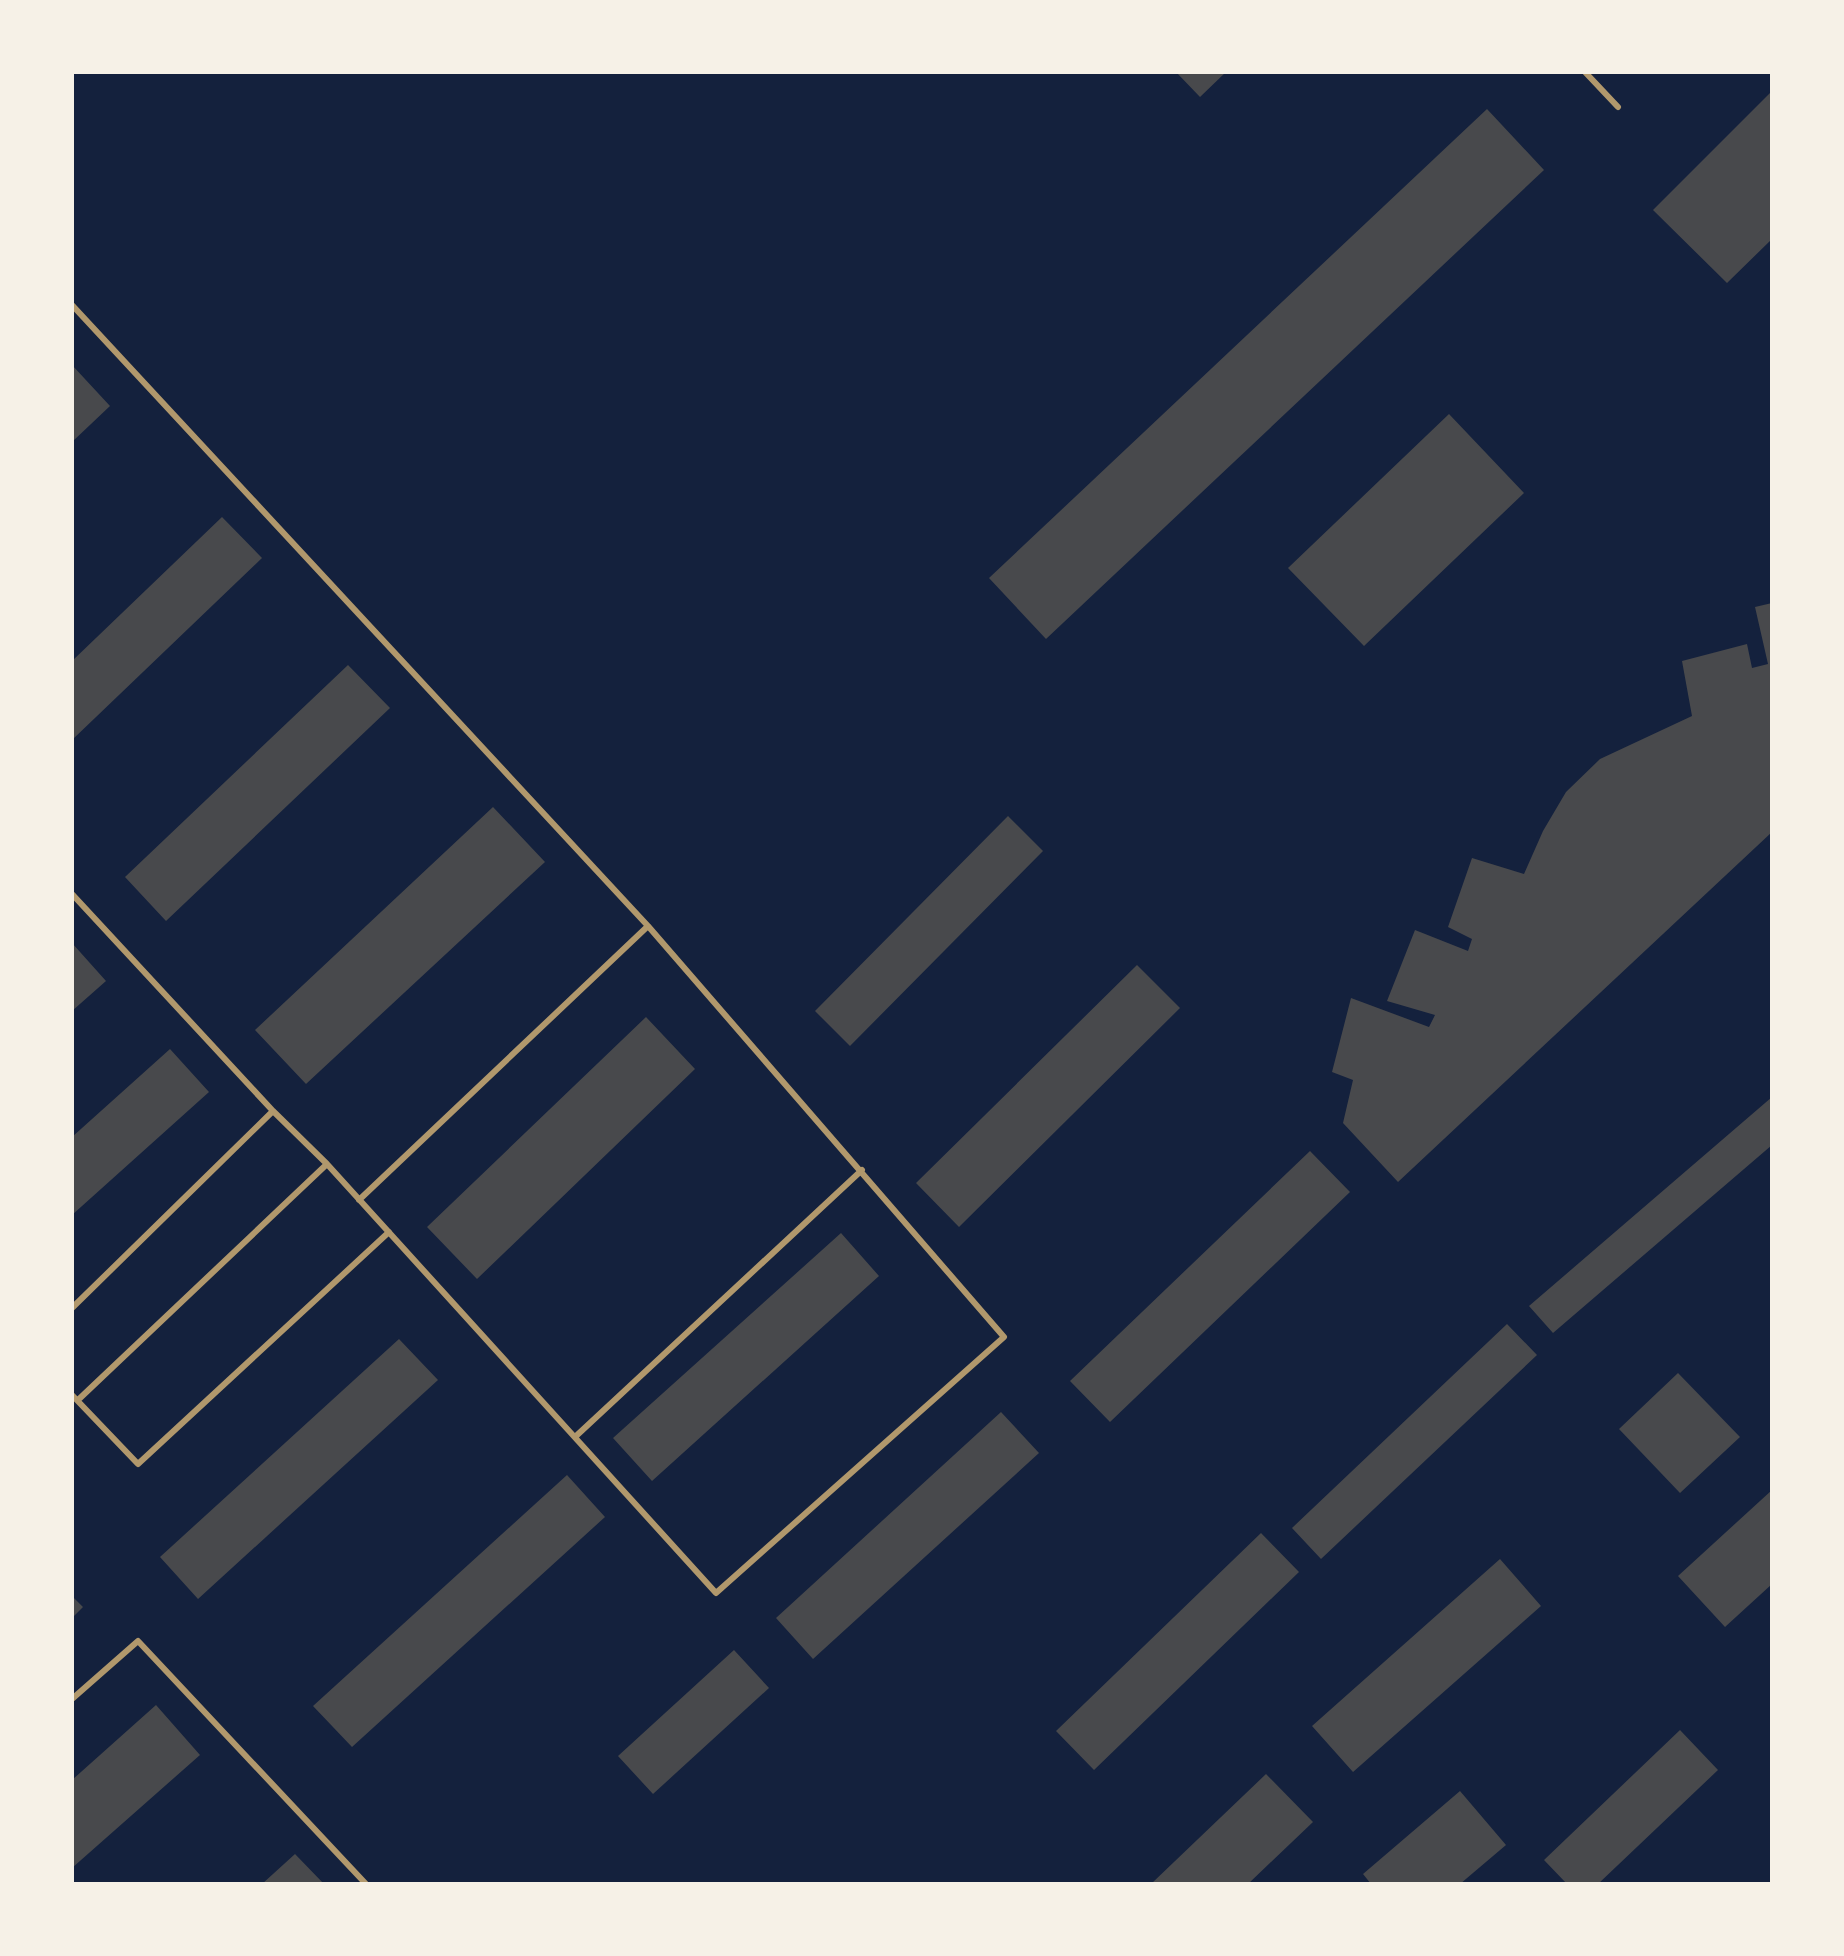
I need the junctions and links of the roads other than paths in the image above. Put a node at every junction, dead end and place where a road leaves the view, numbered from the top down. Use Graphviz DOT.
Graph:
graph roads {
  1 [pos="1585,72"];
  2 [pos="1618,107"];
  3 [pos="72,305"];
  4 [pos="72,894"];
  5 [pos="648,926"];
  6 [pos="273,1111"];
  7 [pos="327,1164"];
  8 [pos="862,1170"];
  9 [pos="359,1200"];
  10 [pos="389,1232"];
  11 [pos="72,1308"];
  12 [pos="75,1398"];
  13 [pos="575,1437"];
  14 [pos="72,1699"];
  15 [pos="366,1884"];
  1 -- 2 [label="lane"];
  3 -- 5 [label="lane"];
  4 -- 6 [label="lane"];
  5 -- 8 [label="lane"];
  5 -- 9 [label="lane"];
  6 -- 7 [label="lane"];
  6 -- 11 [label="lane"];
  7 -- 9 [label="lane"];
  7 -- 12 [label="lane"];
  8 -- 13 [label="lane"];
  8 -- 13 [label="lane"];
  9 -- 10 [label="lane"];
  10 -- 12 [label="lane"];
  10 -- 13 [label="lane"];
  14 -- 15 [label="lane"];
}
